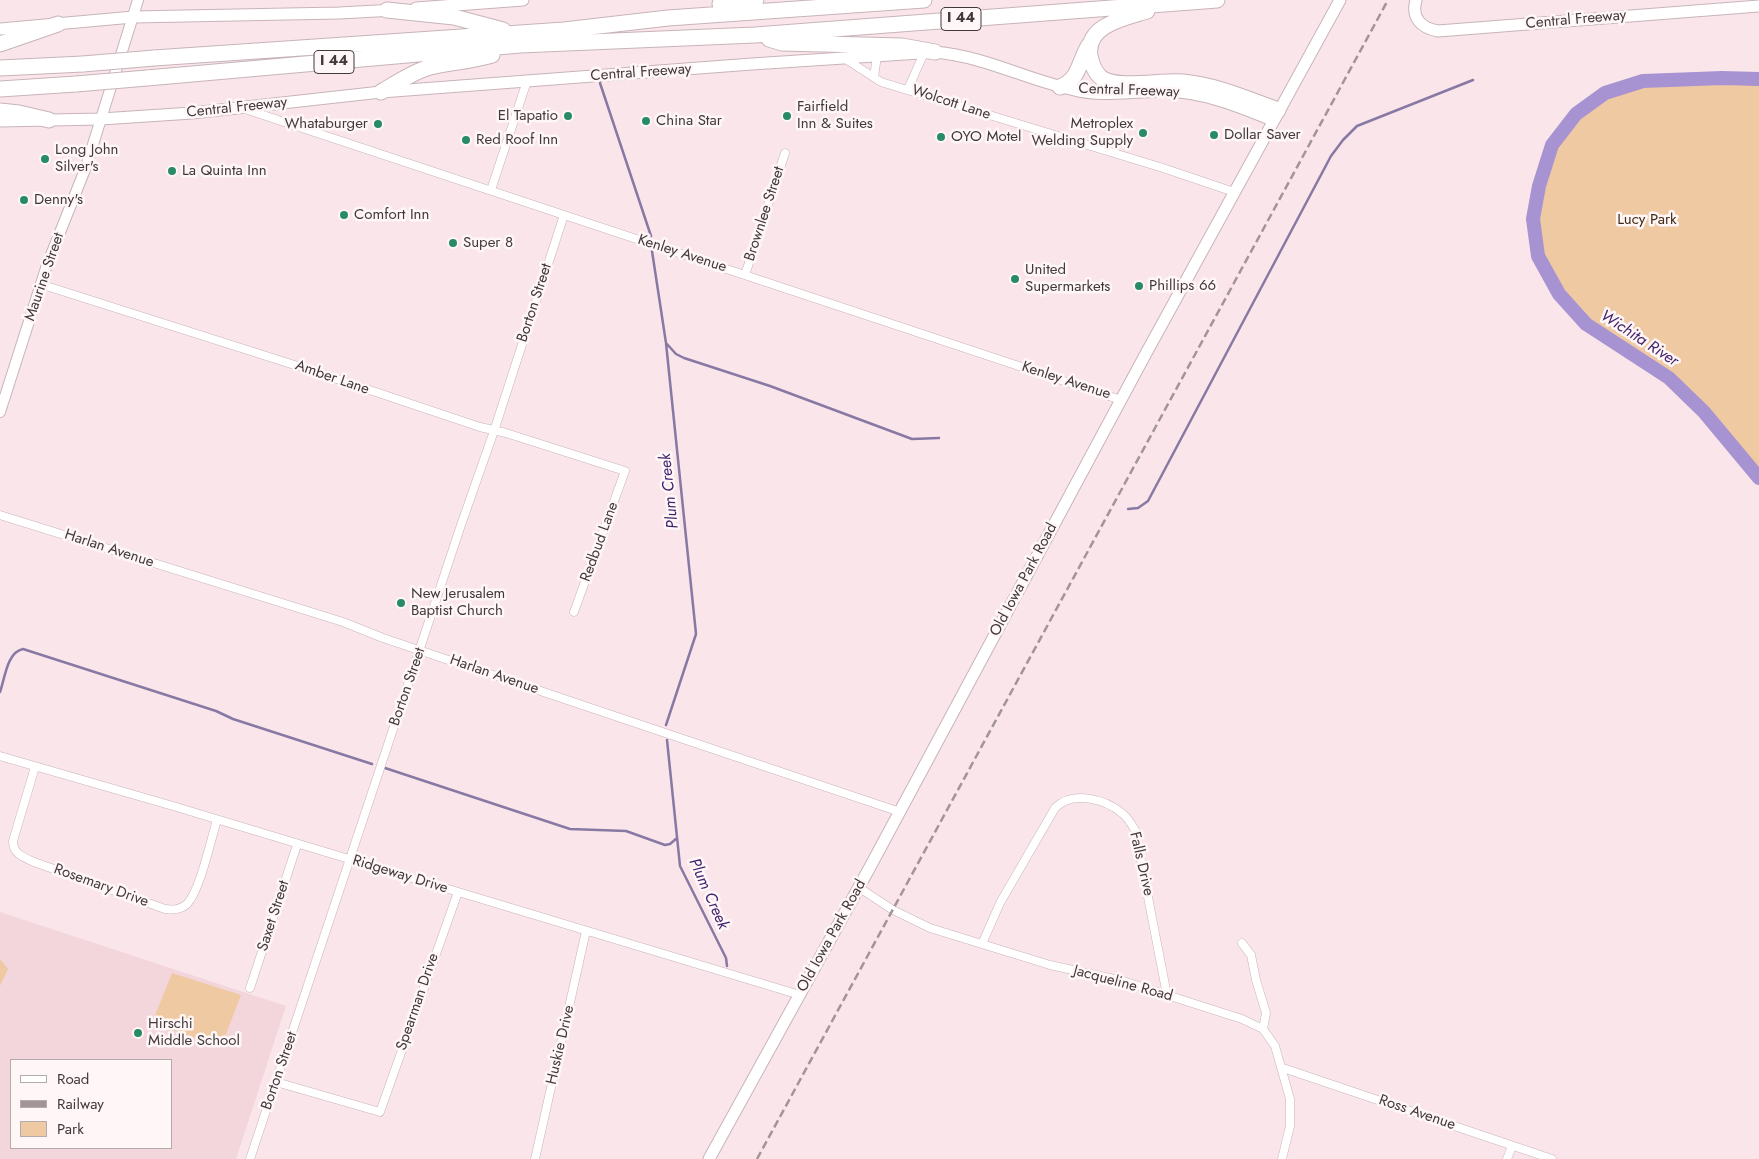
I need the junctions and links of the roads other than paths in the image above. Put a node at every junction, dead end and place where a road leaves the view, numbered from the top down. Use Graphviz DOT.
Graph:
graph roads {
  1 [pos="138,0"];
  2 [pos="523,0"];
  3 [pos="756,0"];
  4 [pos="924,0"];
  5 [pos="1217,0"];
  6 [pos="1340,0"];
  7 [pos="1416,0"];
  8 [pos="1167,4"];
  9 [pos="1759,6"];
  10 [pos="388,10"];
  11 [pos="133,17"];
  12 [pos="668,18"];
  13 [pos="58,24"];
  14 [pos="0,29"];
  15 [pos="755,35"];
  16 [pos="517,39"];
  17 [pos="1092,40"];
  18 [pos="0,44"];
  19 [pos="930,53"];
  20 [pos="877,56"];
  21 [pos="844,58"];
  22 [pos="0,68"];
  23 [pos="874,77"];
  24 [pos="527,82"];
  25 [pos="1060,87"];
  26 [pos="0,89"];
  27 [pos="908,89"];
  28 [pos="381,92"];
  29 [pos="242,108"];
  30 [pos="0,111"];
  31 [pos="1275,115"];
  32 [pos="101,119"];
  33 [pos="49,120"];
  34 [pos="0,121"];
  35 [pos="785,153"];
  36 [pos="492,190"];
  37 [pos="1234,192"];
  38 [pos="564,215"];
  39 [pos="745,275"];
  40 [pos="40,284"];
  41 [pos="1121,400"];
  42 [pos="0,412"];
  43 [pos="494,431"];
  44 [pos="625,471"];
  45 [pos="0,515"];
  46 [pos="574,612"];
  47 [pos="420,650"];
  48 [pos="0,756"];
  49 [pos="35,767"];
  50 [pos="900,812"];
  51 [pos="217,820"];
  52 [pos="297,845"];
  53 [pos="350,860"];
  54 [pos="858,887"];
  55 [pos="458,892"];
  56 [pos="586,931"];
  57 [pos="1242,943"];
  58 [pos="982,944"];
  59 [pos="250,988"];
  60 [pos="800,995"];
  61 [pos="1167,996"];
  62 [pos="1263,1029"];
  63 [pos="1283,1068"];
  64 [pos="276,1082"];
  65 [pos="1512,1146"];
  66 [pos="250,1159"];
  67 [pos="535,1159"];
  68 [pos="709,1159"];
  69 [pos="1282,1159"];
  70 [pos="1507,1159"];
  71 [pos="1552,1159"];
  1 -- 11 [label="street, Maurine Street"];
  2 -- 10 [label="main road"];
  3 -- 12 [label="highway"];
  4 -- 12 [label="highway, Central Freeway / I 44"];
  5 -- 8 [label="highway, Central Freeway / I 44"];
  6 -- 31 [label="main road, Old Iowa Park Road"];
  7 -- 9 [label="main road, Central Freeway"];
  8 -- 15 [label="highway, Central Freeway / I 44"];
  8 -- 17 [label="highway"];
  10 -- 11 [label="main road"];
  10 -- 16 [label="highway"];
  11 -- 13 [label="main road"];
  11 -- 32 [label="street, Maurine Street"];
  12 -- 16 [label="highway, Central Freeway / I 44"];
  13 -- 14 [label="main road"];
  13 -- 18 [label="highway"];
  15 -- 16 [label="highway, Central Freeway / I 44"];
  15 -- 19 [label="highway"];
  16 -- 22 [label="highway, Central Freeway / I 44, bridge"];
  16 -- 26 [label="highway, Central Freeway / I 44, bridge"];
  16 -- 28 [label="highway"];
  17 -- 25 [label="highway"];
  17 -- 31 [label="highway"];
  19 -- 20 [label="main road, Central Freeway"];
  19 -- 25 [label="main road, Central Freeway"];
  19 -- 27 [label="street"];
  20 -- 21 [label="main road, Central Freeway"];
  20 -- 23 [label="street"];
  21 -- 23 [label="street, Wolcott Lane"];
  21 -- 24 [label="main road, Central Freeway"];
  23 -- 27 [label="street, Wolcott Lane"];
  24 -- 28 [label="main road, Central Freeway"];
  24 -- 36 [label="street"];
  25 -- 31 [label="main road, Central Freeway"];
  27 -- 37 [label="street, Wolcott Lane"];
  28 -- 29 [label="main road, Central Freeway"];
  29 -- 32 [label="main road, Central Freeway"];
  29 -- 36 [label="street, Kenley Avenue"];
  30 -- 33 [label="highway"];
  31 -- 37 [label="main road, Old Iowa Park Road"];
  32 -- 33 [label="main road, Central Freeway"];
  32 -- 40 [label="street, Maurine Street"];
  33 -- 34 [label="main road, Central Freeway"];
  35 -- 39 [label="street, Brownlee Street"];
  36 -- 38 [label="street, Kenley Avenue"];
  37 -- 41 [label="main road, Old Iowa Park Road"];
  38 -- 39 [label="street, Kenley Avenue"];
  38 -- 43 [label="street, Borton Street"];
  39 -- 41 [label="street, Kenley Avenue"];
  40 -- 42 [label="street, Maurine Street"];
  40 -- 43 [label="street, Amber Lane"];
  41 -- 50 [label="main road, Old Iowa Park Road"];
  43 -- 44 [label="street, Amber Lane"];
  43 -- 47 [label="street, Borton Street"];
  44 -- 46 [label="street, Redbud Lane"];
  45 -- 47 [label="street, Harlan Avenue"];
  47 -- 50 [label="street, Harlan Avenue"];
  47 -- 53 [label="street, Borton Street"];
  48 -- 49 [label="street, Ridgeway Drive"];
  49 -- 51 [label="street, Ridgeway Drive"];
  49 -- 51 [label="street, Rosemary Drive"];
  50 -- 54 [label="main road, Old Iowa Park Road"];
  51 -- 52 [label="street, Ridgeway Drive"];
  52 -- 53 [label="street, Ridgeway Drive"];
  52 -- 59 [label="street, Saxet Street"];
  53 -- 55 [label="street, Ridgeway Drive"];
  53 -- 64 [label="street, Borton Street"];
  54 -- 58 [label="street, Jacqueline Road"];
  54 -- 60 [label="main road, Old Iowa Park Road"];
  55 -- 56 [label="street, Ridgeway Drive"];
  55 -- 64 [label="street, Spearman Drive"];
  56 -- 60 [label="street, Ridgeway Drive"];
  56 -- 67 [label="street, Huskie Drive"];
  57 -- 62 [label="street"];
  58 -- 61 [label="street, Jacqueline Road"];
  58 -- 61 [label="street, Falls Drive"];
  60 -- 68 [label="main road, Old Iowa Park Road"];
  61 -- 62 [label="street, Jacqueline Road"];
  62 -- 63 [label="street"];
  63 -- 65 [label="street, Ross Avenue"];
  63 -- 69 [label="street"];
  64 -- 66 [label="street, Borton Street"];
  65 -- 70 [label="street"];
  65 -- 71 [label="street, Ross Avenue"];
}
